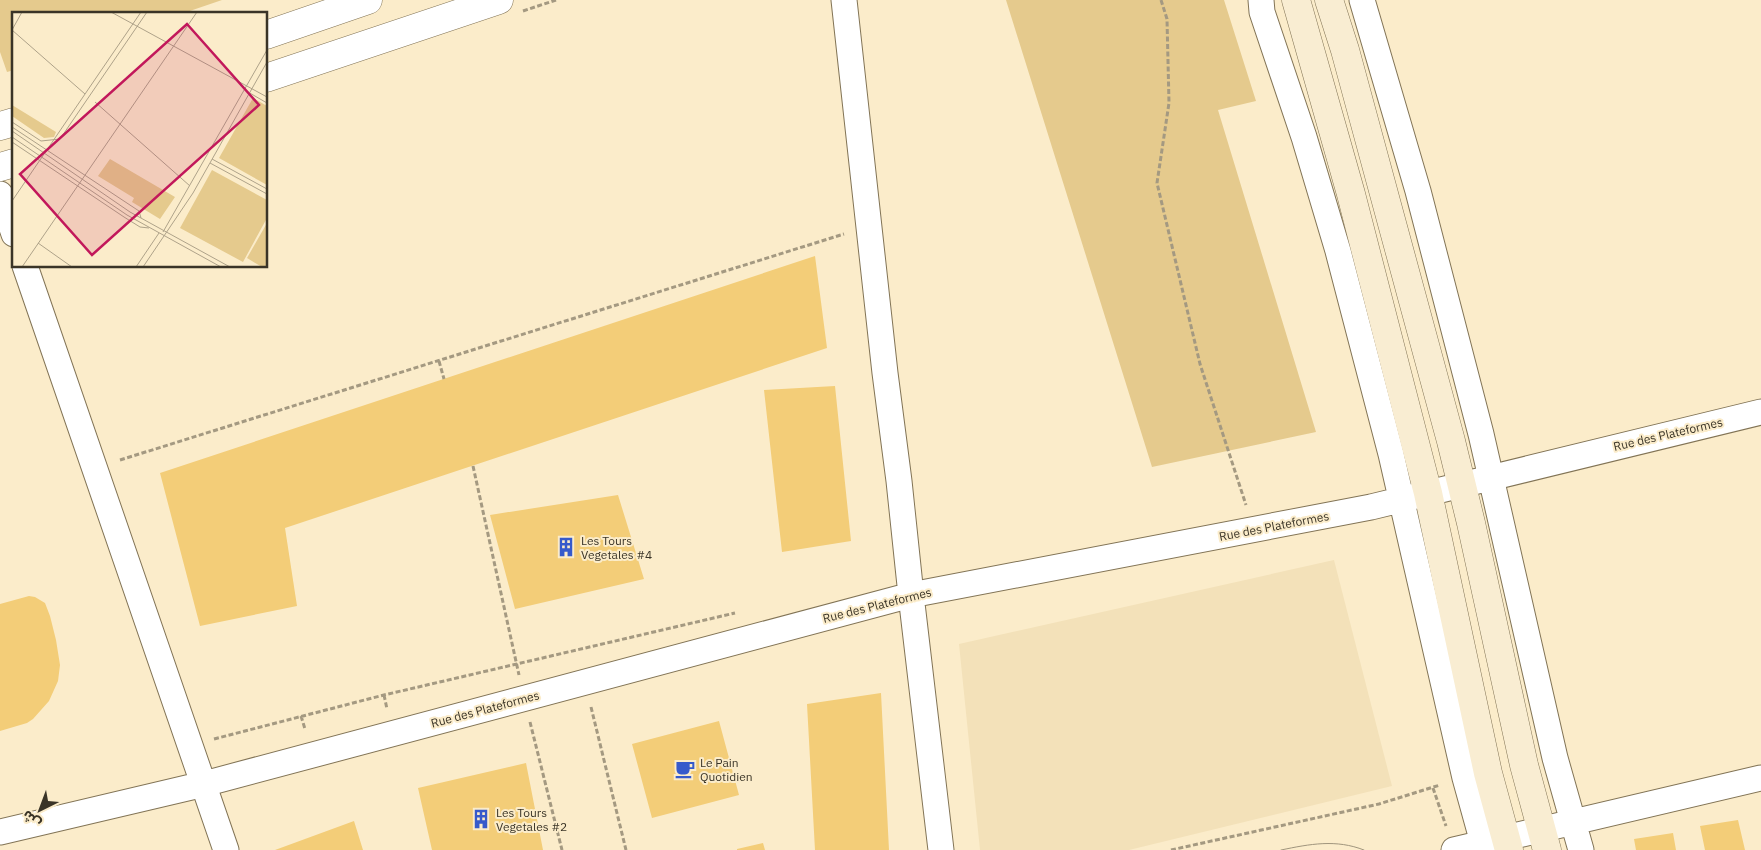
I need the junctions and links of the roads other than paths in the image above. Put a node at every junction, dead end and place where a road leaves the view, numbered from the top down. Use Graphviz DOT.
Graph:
graph roads {
  1 [pos="368,0"];
  2 [pos="498,0"];
  3 [pos="844,0"];
  4 [pos="1261,0"];
  5 [pos="1296,0"];
  6 [pos="1329,0"];
  7 [pos="1362,0"];
  8 [pos="268,34"];
  9 [pos="268,77"];
  10 [pos="0,194"];
  11 [pos="12,228"];
  12 [pos="26,268"];
  13 [pos="1761,412"];
  14 [pos="1491,477"];
  15 [pos="1461,484"];
  16 [pos="1428,493"];
  17 [pos="1401,500"];
  18 [pos="911,595"];
  19 [pos="1761,778"];
  20 [pos="204,784"];
  21 [pos="1574,823"];
  22 [pos="0,832"];
  23 [pos="1545,840"];
  24 [pos="1496,846"];
  25 [pos="226,850"];
  26 [pos="941,850"];
  27 [pos="1454,850"];
  28 [pos="1581,850"];
  1 -- 8 [label="street"];
  2 -- 9 [label="street"];
  3 -- 18 [label="street"];
  4 -- 17 [label="street"];
  5 -- 16 [label="main road"];
  6 -- 15 [label="main road"];
  7 -- 14 [label="street"];
  10 -- 11 [label="street"];
  12 -- 20 [label="street"];
  13 -- 14 [label="street, Rue des Plateformes"];
  14 -- 15 [label="street, Rue des Plateformes"];
  14 -- 21 [label="street"];
  15 -- 16 [label="street, Rue des Plateformes"];
  15 -- 23 [label="main road"];
  16 -- 17 [label="street, Rue des Plateformes"];
  16 -- 24 [label="main road"];
  17 -- 18 [label="street, Rue des Plateformes"];
  17 -- 24 [label="street"];
  18 -- 20 [label="street, Rue des Plateformes"];
  18 -- 26 [label="street"];
  19 -- 21 [label="street"];
  20 -- 22 [label="street, Rue des Plateformes"];
  20 -- 25 [label="street"];
  21 -- 23 [label="street"];
  21 -- 28 [label="street"];
  23 -- 24 [label="street"];
  24 -- 27 [label="street"];
}
